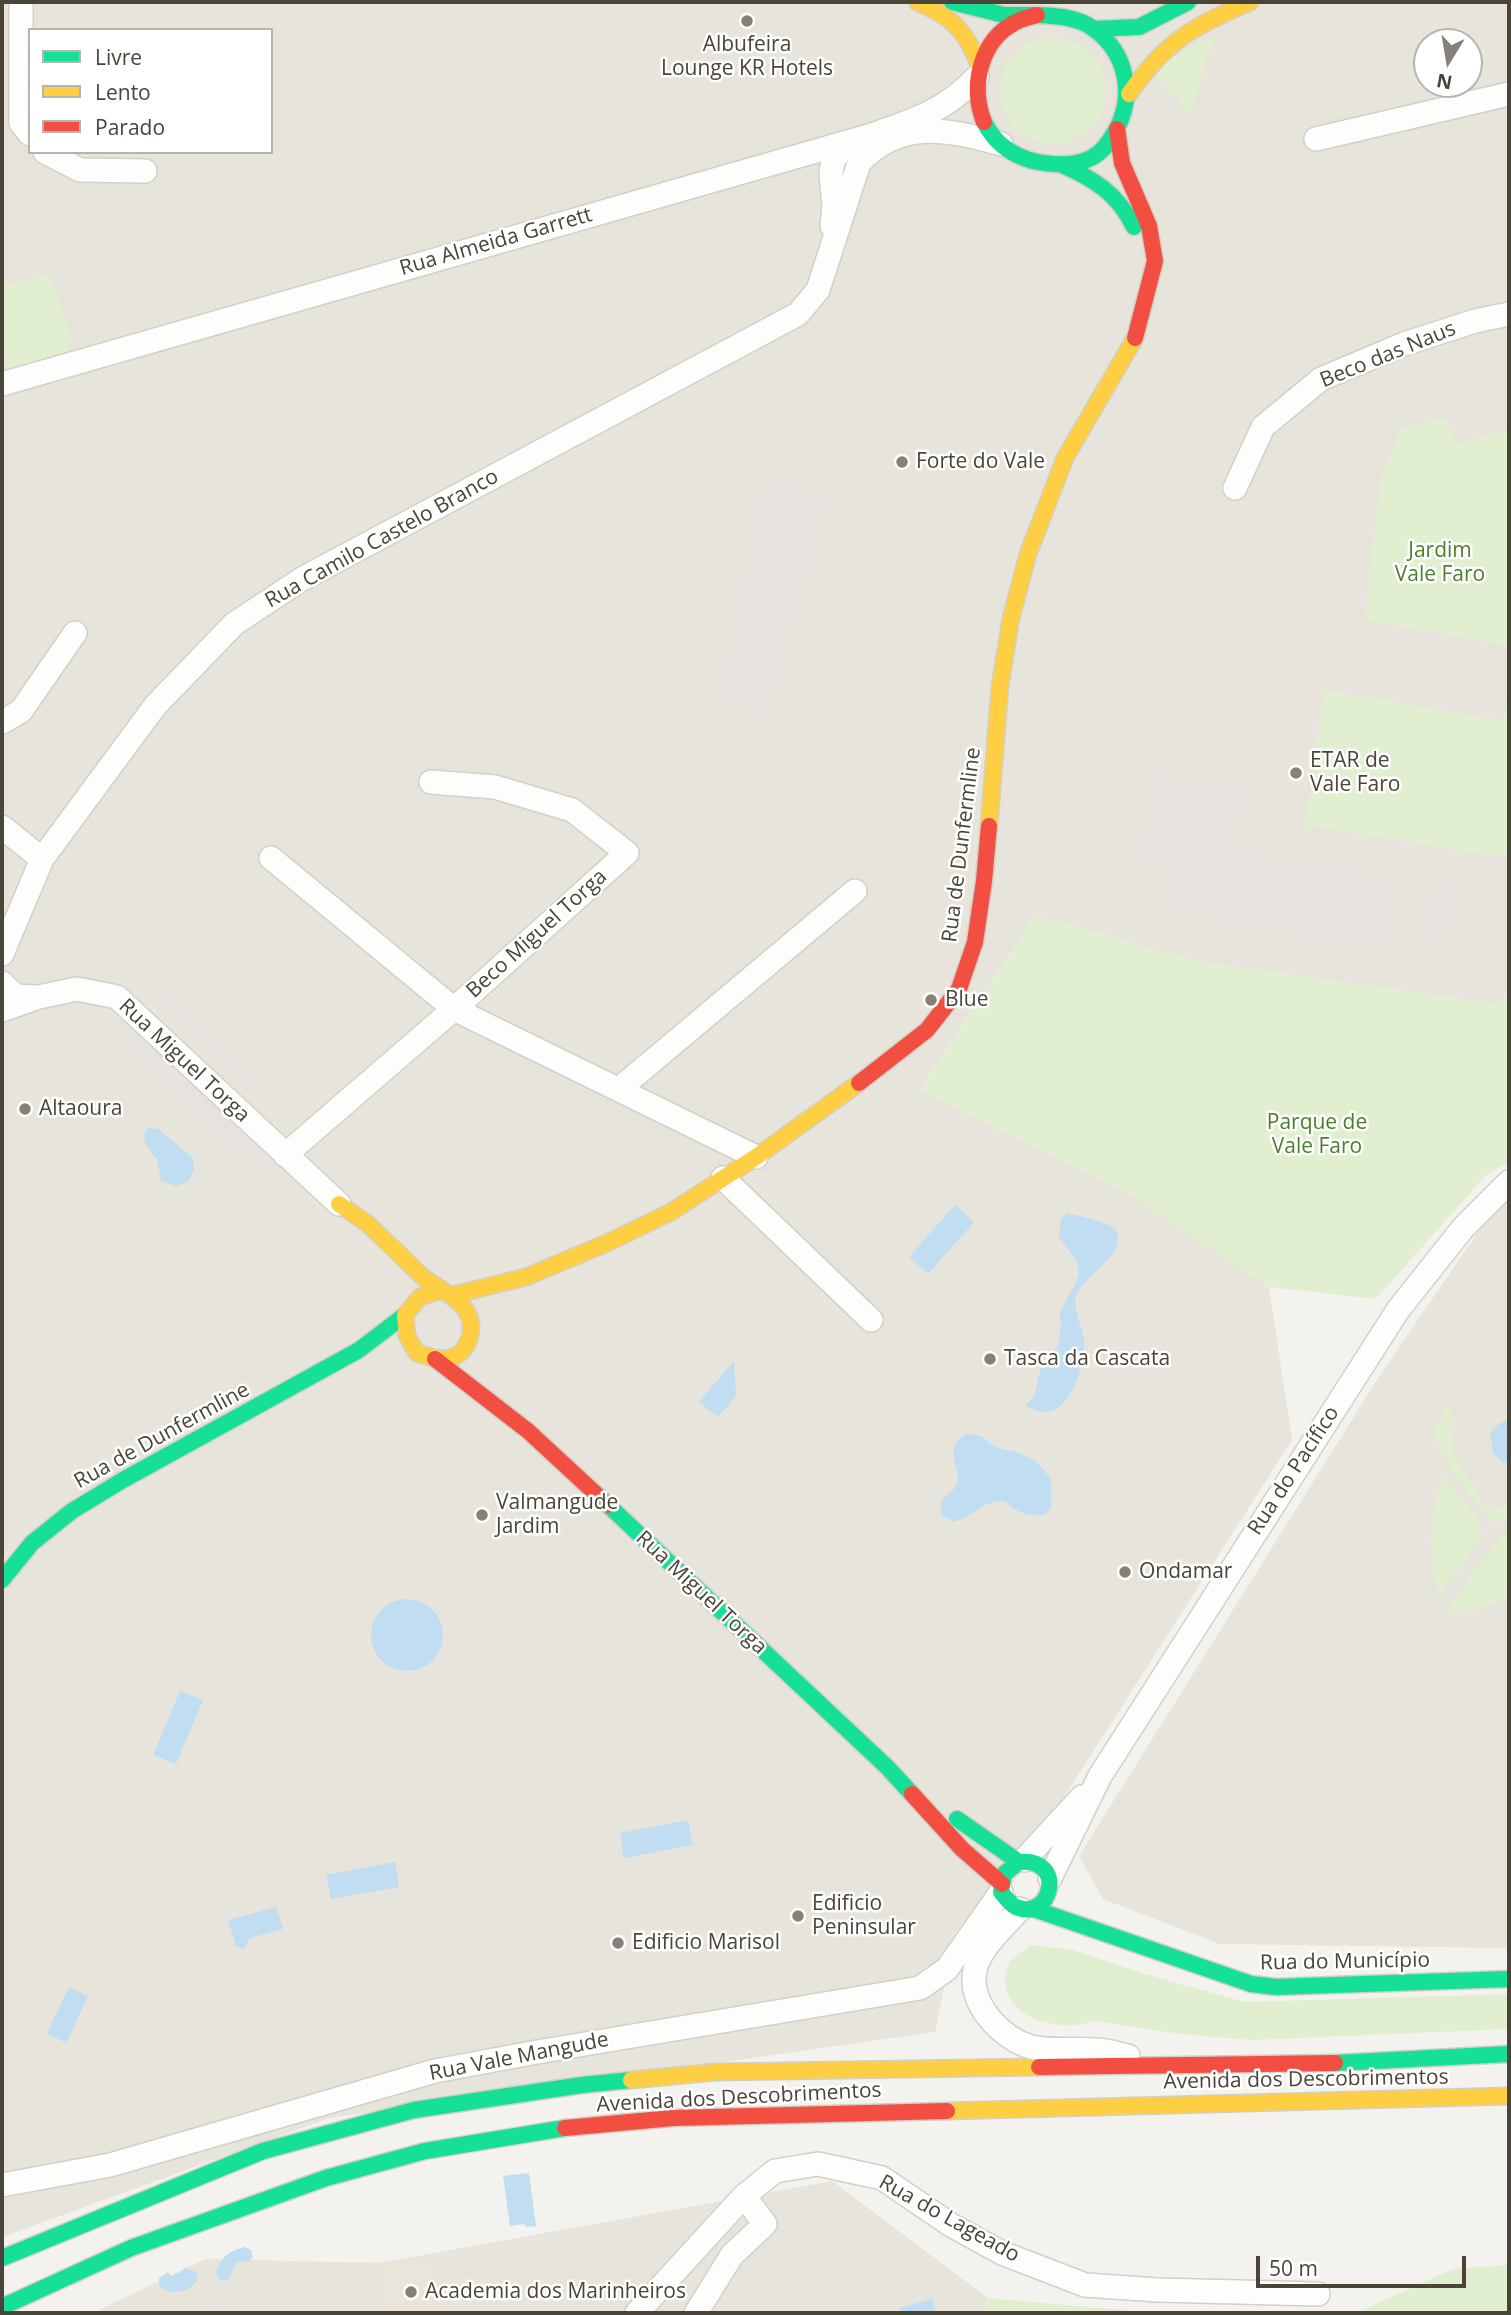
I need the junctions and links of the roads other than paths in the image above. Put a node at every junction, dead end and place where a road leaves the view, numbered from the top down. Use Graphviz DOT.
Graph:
graph roads {
  1 [pos="21,2"];
  2 [pos="917,2"];
  3 [pos="952,2"];
  4 [pos="1188,2"];
  5 [pos="1250,2"];
  6 [pos="1037,15"];
  7 [pos="1094,29"];
  8 [pos="979,72"];
  9 [pos="1129,94"];
  10 [pos="1509,94"];
  11 [pos="1117,129"];
  12 [pos="28,132"];
  13 [pos="1316,139"];
  14 [pos="846,143"];
  15 [pos="1001,144"];
  16 [pos="49,154"];
  17 [pos="1062,165"];
  18 [pos="145,171"];
  19 [pos="829,261"];
  20 [pos="1147,294"];
  21 [pos="1509,314"];
  22 [pos="2,384"];
  23 [pos="1235,488"];
  24 [pos="75,633"];
  25 [pos="2,722"];
  26 [pos="431,782"];
  27 [pos="2,827"];
  28 [pos="271,858"];
  29 [pos="42,859"];
  30 [pos="855,891"];
  31 [pos="2,954"];
  32 [pos="2,983"];
  33 [pos="39,997"];
  34 [pos="454,1009"];
  35 [pos="2,1010"];
  36 [pos="620,1089"];
  37 [pos="285,1155"];
  38 [pos="756,1157"];
  39 [pos="723,1178"];
  40 [pos="1509,1182"];
  41 [pos="339,1204"];
  42 [pos="377,1256"];
  43 [pos="526,1277"];
  44 [pos="399,1289"];
  45 [pos="447,1292"];
  46 [pos="407,1311"];
  47 [pos="871,1320"];
  48 [pos="473,1337"];
  49 [pos="359,1350"];
  50 [pos="402,1352"];
  51 [pos="435,1359"];
  52 [pos="495,1386"];
  53 [pos="516,1419"];
  54 [pos="2,1580"];
  55 [pos="887,1768"];
  56 [pos="1100,1776"];
  57 [pos="1021,1861"];
  58 [pos="1054,1886"];
  59 [pos="1001,1888"];
  60 [pos="1082,1908"];
  61 [pos="1027,1909"];
  62 [pos="1144,1950"];
  63 [pos="1509,1979"];
  64 [pos="1509,2054"];
  65 [pos="1169,2065"];
  66 [pos="1509,2096"];
  67 [pos="2,2185"];
  68 [pos="744,2196"];
  69 [pos="2,2258"];
  70 [pos="1318,2294"];
  71 [pos="2,2307"];
  72 [pos="637,2313"];
  73 [pos="696,2313"];
  1 -- 12 [label="street"];
  2 -- 8 [label="street"];
  3 -- 6 [label="street"];
  4 -- 7 [label="street"];
  5 -- 9 [label="street"];
  6 -- 7 [label="street"];
  6 -- 8 [label="street"];
  7 -- 9 [label="street"];
  8 -- 14 [label="street, Rua Almeida Garrett"];
  8 -- 15 [label="street"];
  9 -- 11 [label="street"];
  10 -- 13 [label="street"];
  11 -- 17 [label="street"];
  11 -- 20 [label="street, Rua de Dunfermline"];
  14 -- 19 [label="street, Rua Camilo Castelo Branco"];
  14 -- 22 [label="street, Rua Almeida Garrett"];
  15 -- 17 [label="street"];
  15 -- 19 [label="street, Rua Camilo Castelo Branco"];
  16 -- 18 [label="street"];
  17 -- 20 [label="street, Rua de Dunfermline"];
  19 -- 29 [label="street, Rua Camilo Castelo Branco"];
  20 -- 38 [label="street, Rua de Dunfermline"];
  21 -- 23 [label="street, Beco das Naus"];
  24 -- 25 [label="street"];
  26 -- 34 [label="street, Beco Miguel Torga"];
  27 -- 29 [label="street"];
  28 -- 34 [label="street"];
  29 -- 31 [label="street, Rua Camilo Castelo Branco"];
  30 -- 36 [label="street"];
  32 -- 33 [label="street"];
  33 -- 35 [label="street, Rua Miguel Torga"];
  33 -- 37 [label="street, Rua Miguel Torga"];
  34 -- 36 [label="street"];
  34 -- 37 [label="street, Beco Miguel Torga"];
  36 -- 38 [label="street"];
  37 -- 41 [label="street, Rua Miguel Torga"];
  38 -- 39 [label="street, Rua de Dunfermline"];
  39 -- 43 [label="street, Rua de Dunfermline"];
  39 -- 47 [label="street"];
  40 -- 56 [label="street, Rua do Pacífico"];
  41 -- 42 [label="street, Rua Miguel Torga"];
  41 -- 45 [label="street, Rua Miguel Torga"];
  43 -- 45 [label="street, Rua de Dunfermline"];
  43 -- 48 [label="street, Rua de Dunfermline"];
  44 -- 46 [label="street"];
  45 -- 46 [label="street"];
  45 -- 48 [label="street"];
  46 -- 49 [label="street, Rua de Dunfermline"];
  46 -- 50 [label="street"];
  48 -- 51 [label="street"];
  49 -- 50 [label="street"];
  49 -- 54 [label="street, Rua de Dunfermline"];
  50 -- 51 [label="street"];
  51 -- 53 [label="street, Rua Miguel Torga"];
  52 -- 53 [label="street, Rua Miguel Torga"];
  53 -- 55 [label="street, Rua Miguel Torga"];
  55 -- 57 [label="street"];
  55 -- 59 [label="street"];
  56 -- 57 [label="street"];
  56 -- 58 [label="street"];
  57 -- 58 [label="street"];
  57 -- 59 [label="street"];
  58 -- 61 [label="street"];
  59 -- 61 [label="street"];
  59 -- 67 [label="street, Rua Vale Mangude"];
  60 -- 62 [label="street"];
  61 -- 62 [label="street"];
  61 -- 65 [label="street"];
  62 -- 63 [label="street, Rua do Município"];
  64 -- 65 [label="street, Avenida dos Descobrimentos"];
  65 -- 69 [label="street, Avenida dos Descobrimentos"];
  66 -- 71 [label="street, Avenida dos Descobrimentos"];
  68 -- 70 [label="street, Rua do Lageado"];
  68 -- 72 [label="street, Rua do Lageado"];
  68 -- 73 [label="street"];
}
